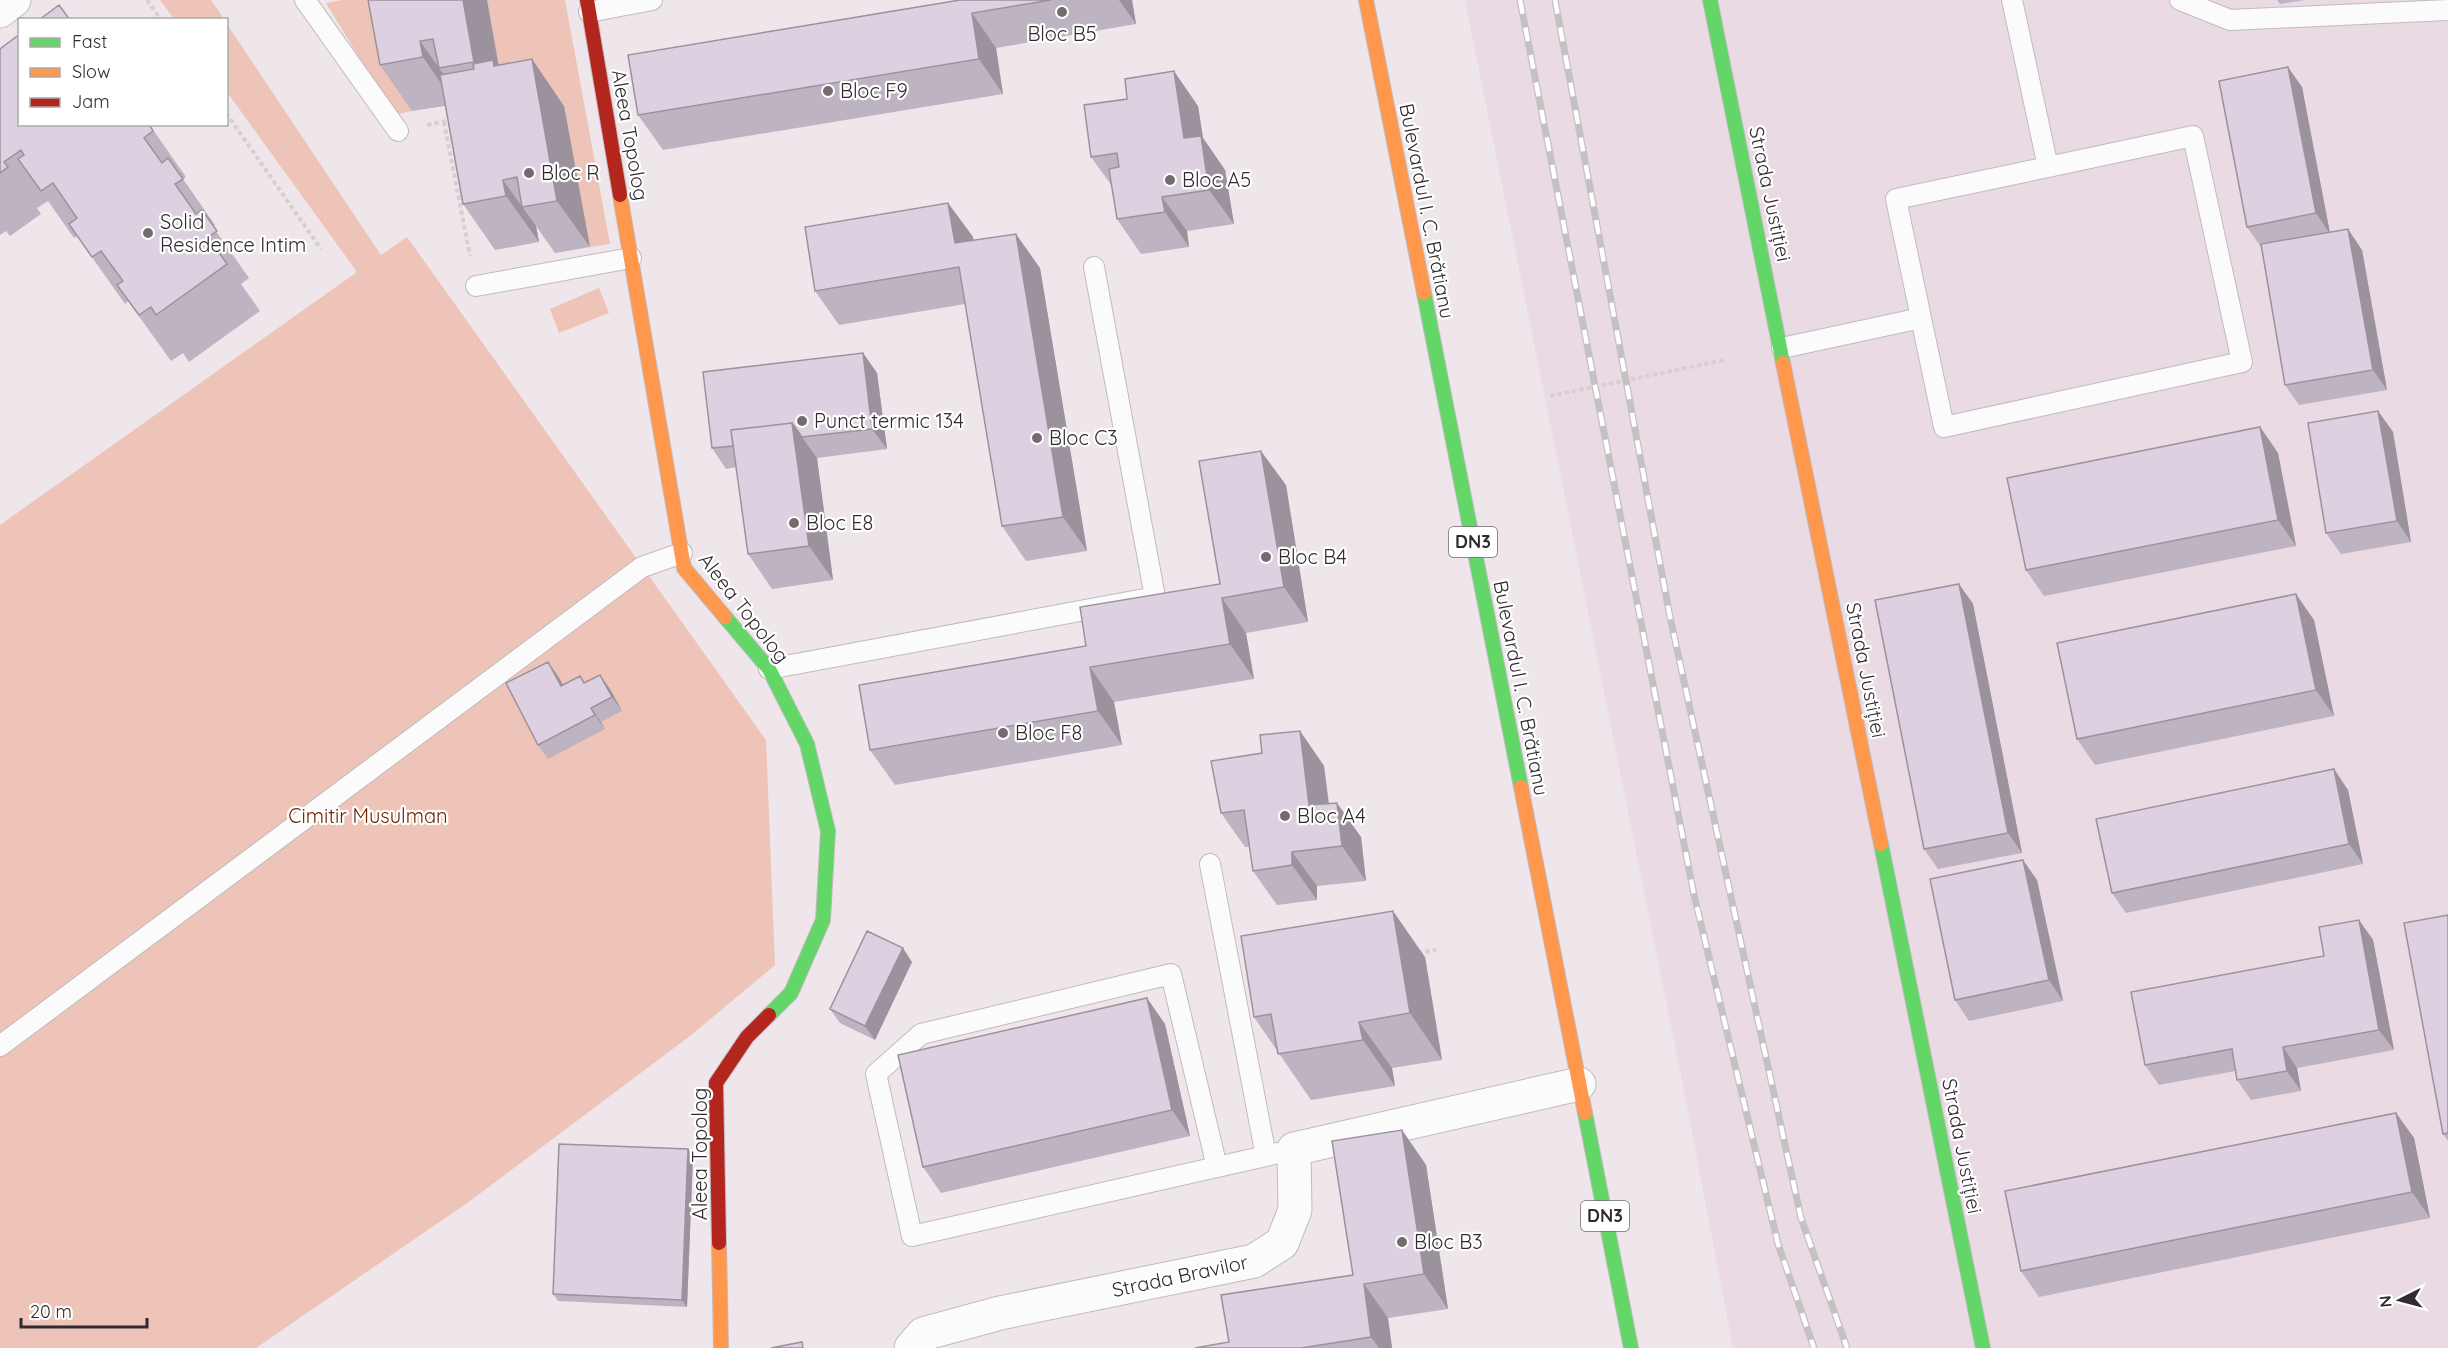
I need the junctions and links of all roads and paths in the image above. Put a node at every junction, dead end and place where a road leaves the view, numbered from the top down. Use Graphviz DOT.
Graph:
graph roads {
  1 [pos="14,0"];
  2 [pos="147,0"];
  3 [pos="305,0"];
  4 [pos="652,0"];
  5 [pos="1366,0"];
  6 [pos="1710,0"];
  7 [pos="2012,0"];
  8 [pos="2180,0"];
  9 [pos="588,6"];
  10 [pos="2448,10"];
  11 [pos="0,11"];
  12 [pos="160,18"];
  13 [pos="228,116"];
  14 [pos="456,120"];
  15 [pos="444,122"];
  16 [pos="398,131"];
  17 [pos="2048,167"];
  18 [pos="321,249"];
  19 [pos="631,258"];
  20 [pos="1094,267"];
  21 [pos="476,286"];
  22 [pos="1921,318"];
  23 [pos="1782,348"];
  24 [pos="1724,360"];
  25 [pos="1550,396"];
  26 [pos="682,553"];
  27 [pos="769,669"];
  28 [pos="1210,864"];
  29 [pos="1437,950"];
  30 [pos="1414,954"];
  31 [pos="0,1047"];
  32 [pos="1579,1084"];
  33 [pos="1280,1153"];
  34 [pos="1217,1167"];
  35 [pos="721,1348"];
  36 [pos="911,1348"];
  37 [pos="1631,1348"];
  38 [pos="1983,1348"];
  1 -- 11 [label="street"];
  2 -- 12 [label="path"];
  3 -- 16 [label="lane"];
  4 -- 9 [label="lane"];
  5 -- 32 [label="street, Bulevardul I. C. Brătianu / DN3"];
  6 -- 23 [label="street, Strada Justiției"];
  7 -- 17 [label="lane"];
  8 -- 10 [label="lane"];
  9 -- 19 [label="street, Aleea Topolog"];
  13 -- 18 [label="path"];
  14 -- 15 [label="path"];
  15 -- 16 [label="path"];
  15 -- 21 [label="path"];
  17 -- 22 [label="lane"];
  17 -- 22 [label="lane"];
  19 -- 21 [label="lane"];
  19 -- 26 [label="street, Aleea Topolog"];
  20 -- 27 [label="lane"];
  22 -- 23 [label="lane"];
  23 -- 38 [label="street, Strada Justiției"];
  24 -- 25 [label="path"];
  26 -- 27 [label="street, Aleea Topolog"];
  26 -- 31 [label="lane"];
  27 -- 35 [label="street, Aleea Topolog"];
  28 -- 33 [label="lane"];
  29 -- 30 [label="path"];
  32 -- 33 [label="street"];
  32 -- 37 [label="street, Bulevardul I. C. Brătianu / DN3"];
  33 -- 34 [label="lane"];
  33 -- 36 [label="street, Strada Bravilor"];
  34 -- 34 [label="lane"];
}
